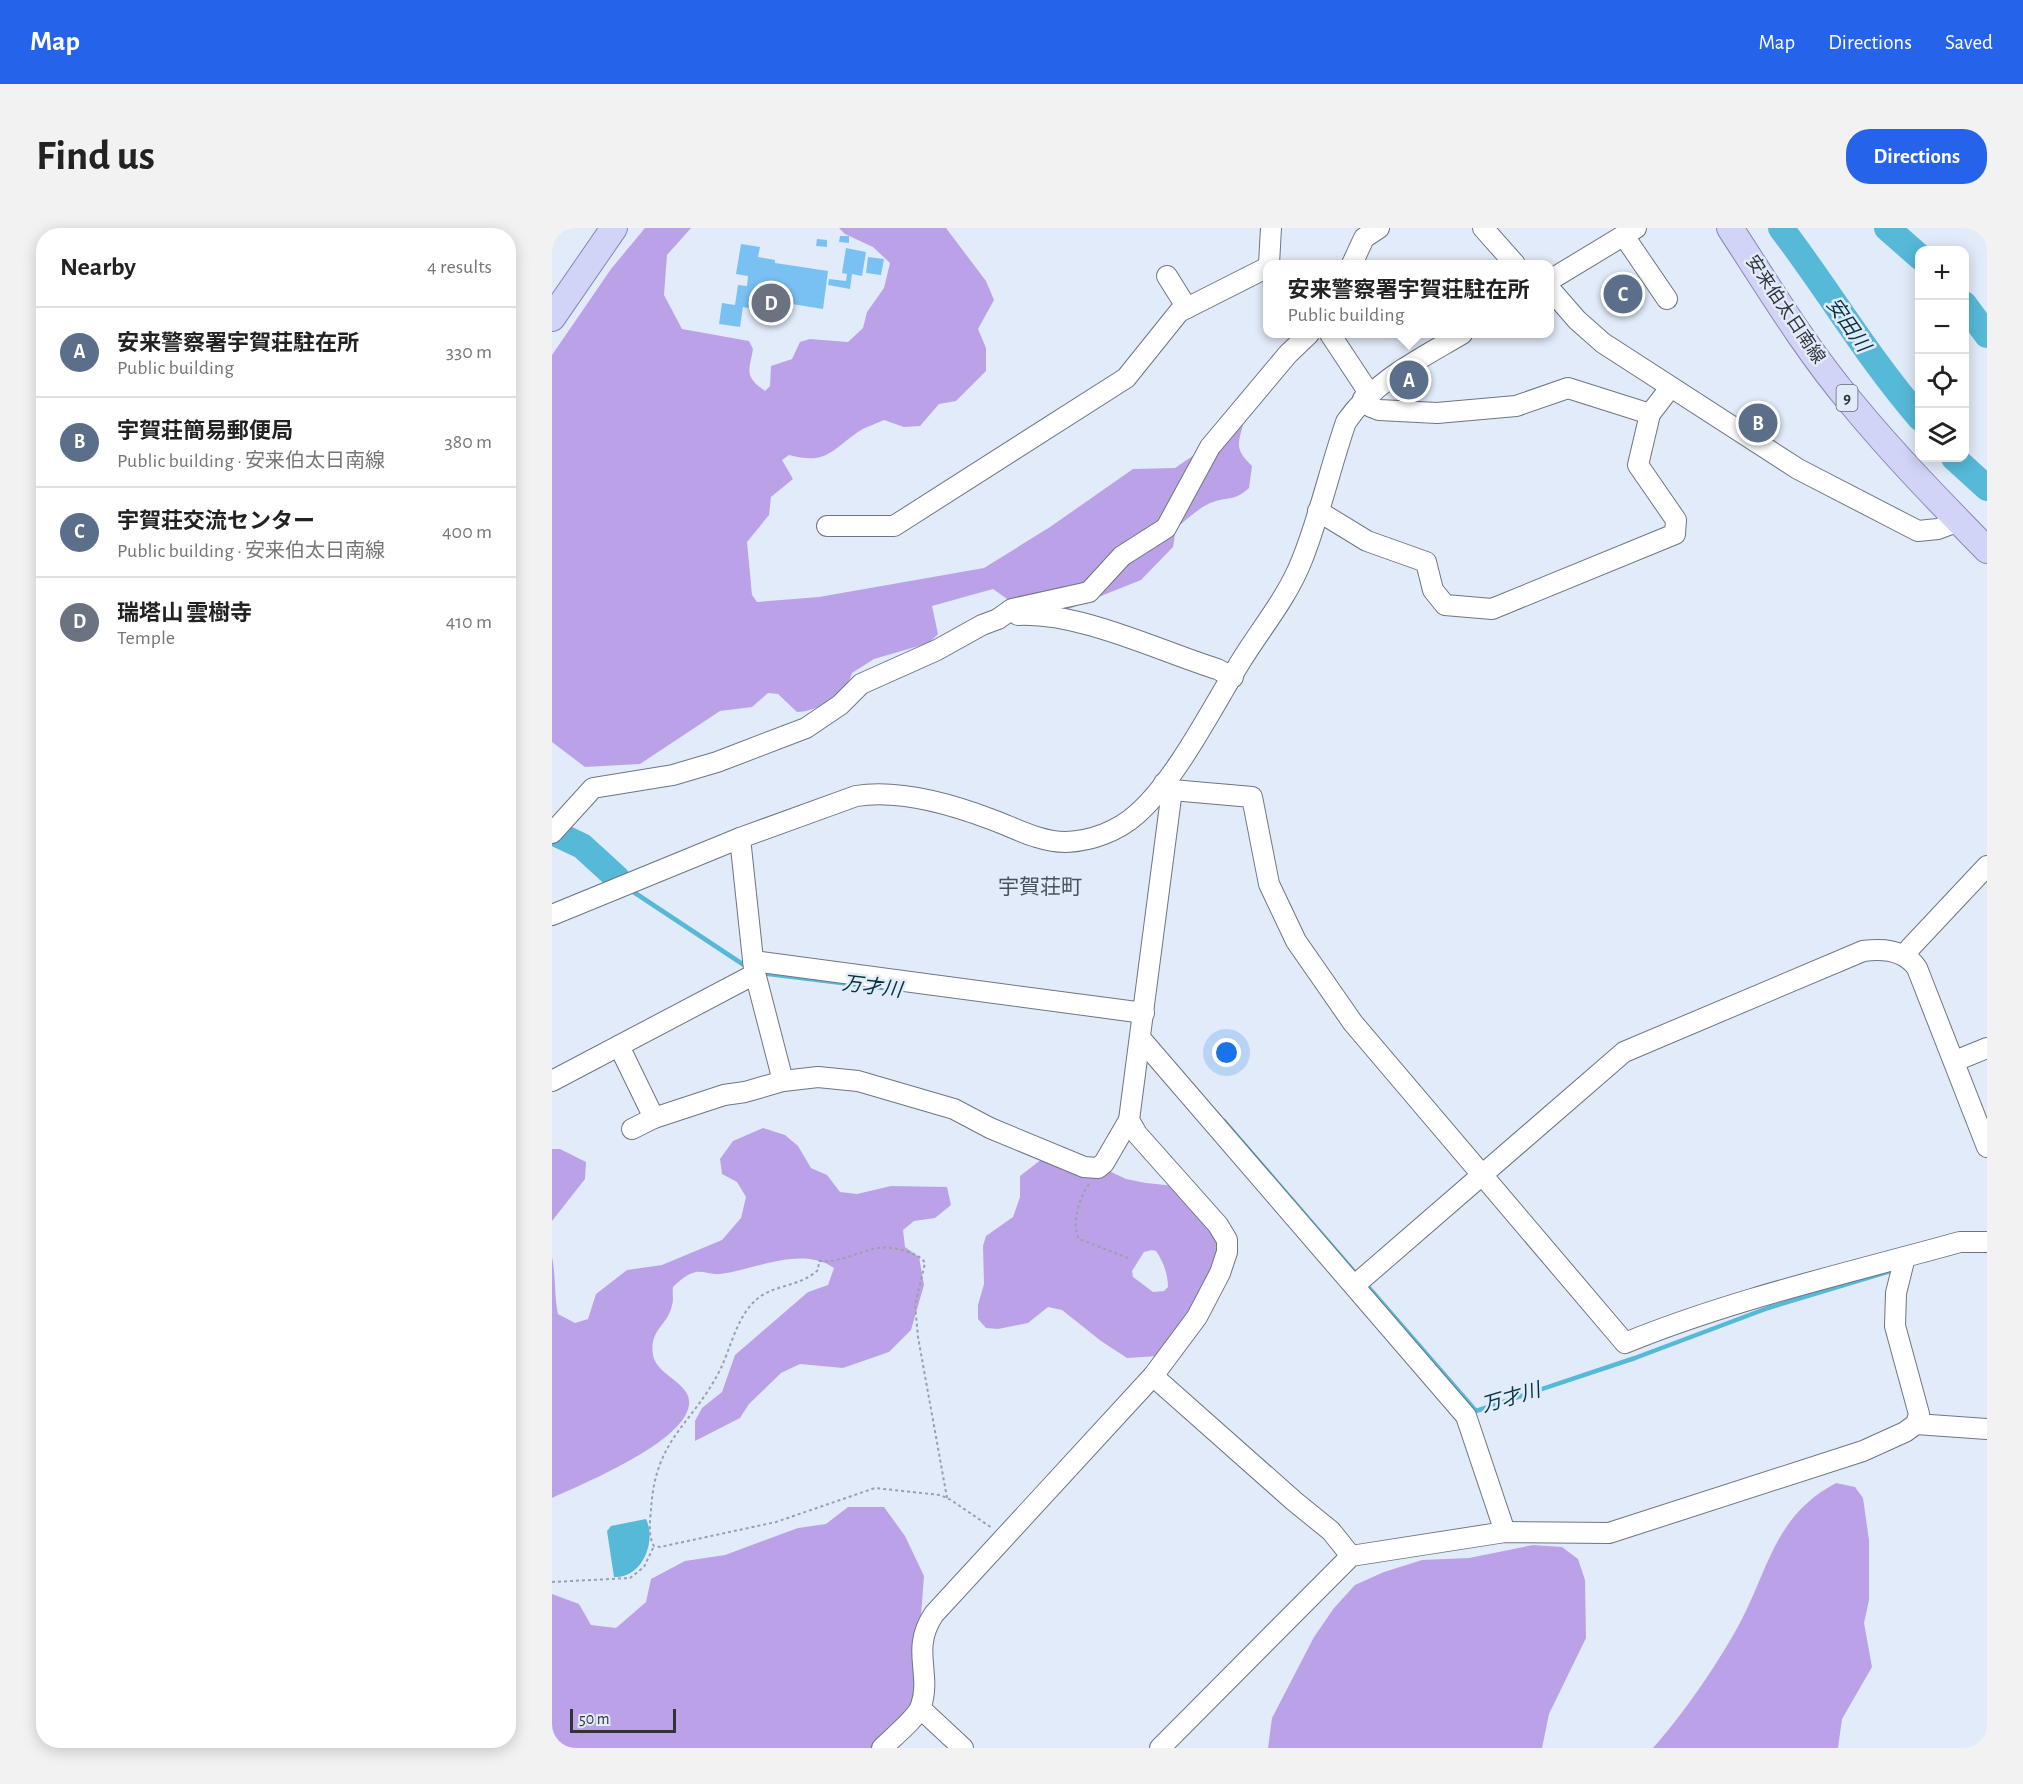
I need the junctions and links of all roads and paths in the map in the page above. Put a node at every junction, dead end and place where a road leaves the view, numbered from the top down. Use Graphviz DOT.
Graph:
graph roads {
  1 [pos="614,228"];
  2 [pos="1271,228"];
  3 [pos="1379,228"];
  4 [pos="1483,228"];
  5 [pos="1730,228"];
  6 [pos="1630,232"];
  7 [pos="1268,260"];
  8 [pos="1354,260"];
  9 [pos="1511,260"];
  10 [pos="1263,269"];
  11 [pos="1167,276"];
  12 [pos="1554,278"];
  13 [pos="1554,294"];
  14 [pos="1668,298"];
  15 [pos="1187,308"];
  16 [pos="552,318"];
  17 [pos="1304,338"];
  18 [pos="1333,338"];
  19 [pos="1454,338"];
  20 [pos="1670,388"];
  21 [pos="1366,396"];
  22 [pos="1650,414"];
  23 [pos="1318,511"];
  24 [pos="1959,521"];
  25 [pos="827,526"];
  26 [pos="1987,550"];
  27 [pos="998,619"];
  28 [pos="1233,677"];
  29 [pos="1168,786"];
  30 [pos="554,830"];
  31 [pos="740,838"];
  32 [pos="1987,866"];
  33 [pos="553,912"];
  34 [pos="1907,956"];
  35 [pos="754,970"];
  36 [pos="1144,1013"];
  37 [pos="1141,1039"];
  38 [pos="620,1046"];
  39 [pos="1987,1048"];
  40 [pos="1955,1061"];
  41 [pos="783,1081"];
  42 [pos="552,1082"];
  43 [pos="654,1118"];
  44 [pos="1129,1120"];
  45 [pos="632,1129"];
  46 [pos="1987,1147"];
  47 [pos="1098,1168"];
  48 [pos="1481,1174"];
  49 [pos="1987,1242"];
  50 [pos="1128,1258"];
  51 [pos="1903,1266"];
  52 [pos="1360,1281"];
  53 [pos="1153,1376"];
  54 [pos="1916,1424"];
  55 [pos="1987,1429"];
  56 [pos="947,1498"];
  57 [pos="1504,1532"];
  58 [pos="1004,1537"];
  59 [pos="654,1546"];
  60 [pos="1351,1556"];
  61 [pos="552,1582"];
  62 [pos="920,1708"];
  63 [pos="882,1748"];
  64 [pos="963,1748"];
  65 [pos="1160,1748"];
  1 -- 16 [label="main road"];
  2 -- 7 [label="street"];
  3 -- 8 [label="street"];
  4 -- 9 [label="street"];
  5 -- 24 [label="main road, 安来伯太日南線 / 9"];
  6 -- 12 [label="street"];
  6 -- 14 [label="street"];
  10 -- 15 [label="street"];
  11 -- 15 [label="street"];
  13 -- 20 [label="street"];
  15 -- 25 [label="street"];
  17 -- 27 [label="street"];
  18 -- 21 [label="street"];
  19 -- 21 [label="street"];
  20 -- 22 [label="street"];
  20 -- 24 [label="street"];
  21 -- 22 [label="street"];
  21 -- 23 [label="street"];
  22 -- 23 [label="street"];
  23 -- 28 [label="street"];
  24 -- 26 [label="main road, 安来伯太日南線 / 9"];
  27 -- 28 [label="street"];
  27 -- 30 [label="street"];
  28 -- 29 [label="street"];
  29 -- 31 [label="street"];
  29 -- 36 [label="street"];
  29 -- 48 [label="street"];
  31 -- 33 [label="street"];
  31 -- 35 [label="street"];
  32 -- 34 [label="street"];
  34 -- 40 [label="street"];
  34 -- 48 [label="street"];
  35 -- 36 [label="street"];
  35 -- 38 [label="street"];
  35 -- 41 [label="street"];
  36 -- 37 [label="street"];
  37 -- 44 [label="street"];
  37 -- 52 [label="street"];
  38 -- 42 [label="street"];
  38 -- 43 [label="street"];
  39 -- 40 [label="street"];
  40 -- 46 [label="street"];
  41 -- 43 [label="street"];
  41 -- 47 [label="street"];
  43 -- 45 [label="street"];
  44 -- 47 [label="street"];
  44 -- 53 [label="street"];
  47 -- 50 [label="path"];
  48 -- 51 [label="street"];
  48 -- 52 [label="street"];
  49 -- 51 [label="street"];
  51 -- 54 [label="street"];
  52 -- 57 [label="street"];
  53 -- 58 [label="street"];
  53 -- 60 [label="street"];
  54 -- 55 [label="street"];
  54 -- 57 [label="street"];
  56 -- 58 [label="path"];
  56 -- 59 [label="path"];
  56 -- 59 [label="path"];
  57 -- 60 [label="street"];
  58 -- 62 [label="street"];
  59 -- 61 [label="path"];
  60 -- 65 [label="street"];
  62 -- 63 [label="street"];
  62 -- 64 [label="street"];
}
